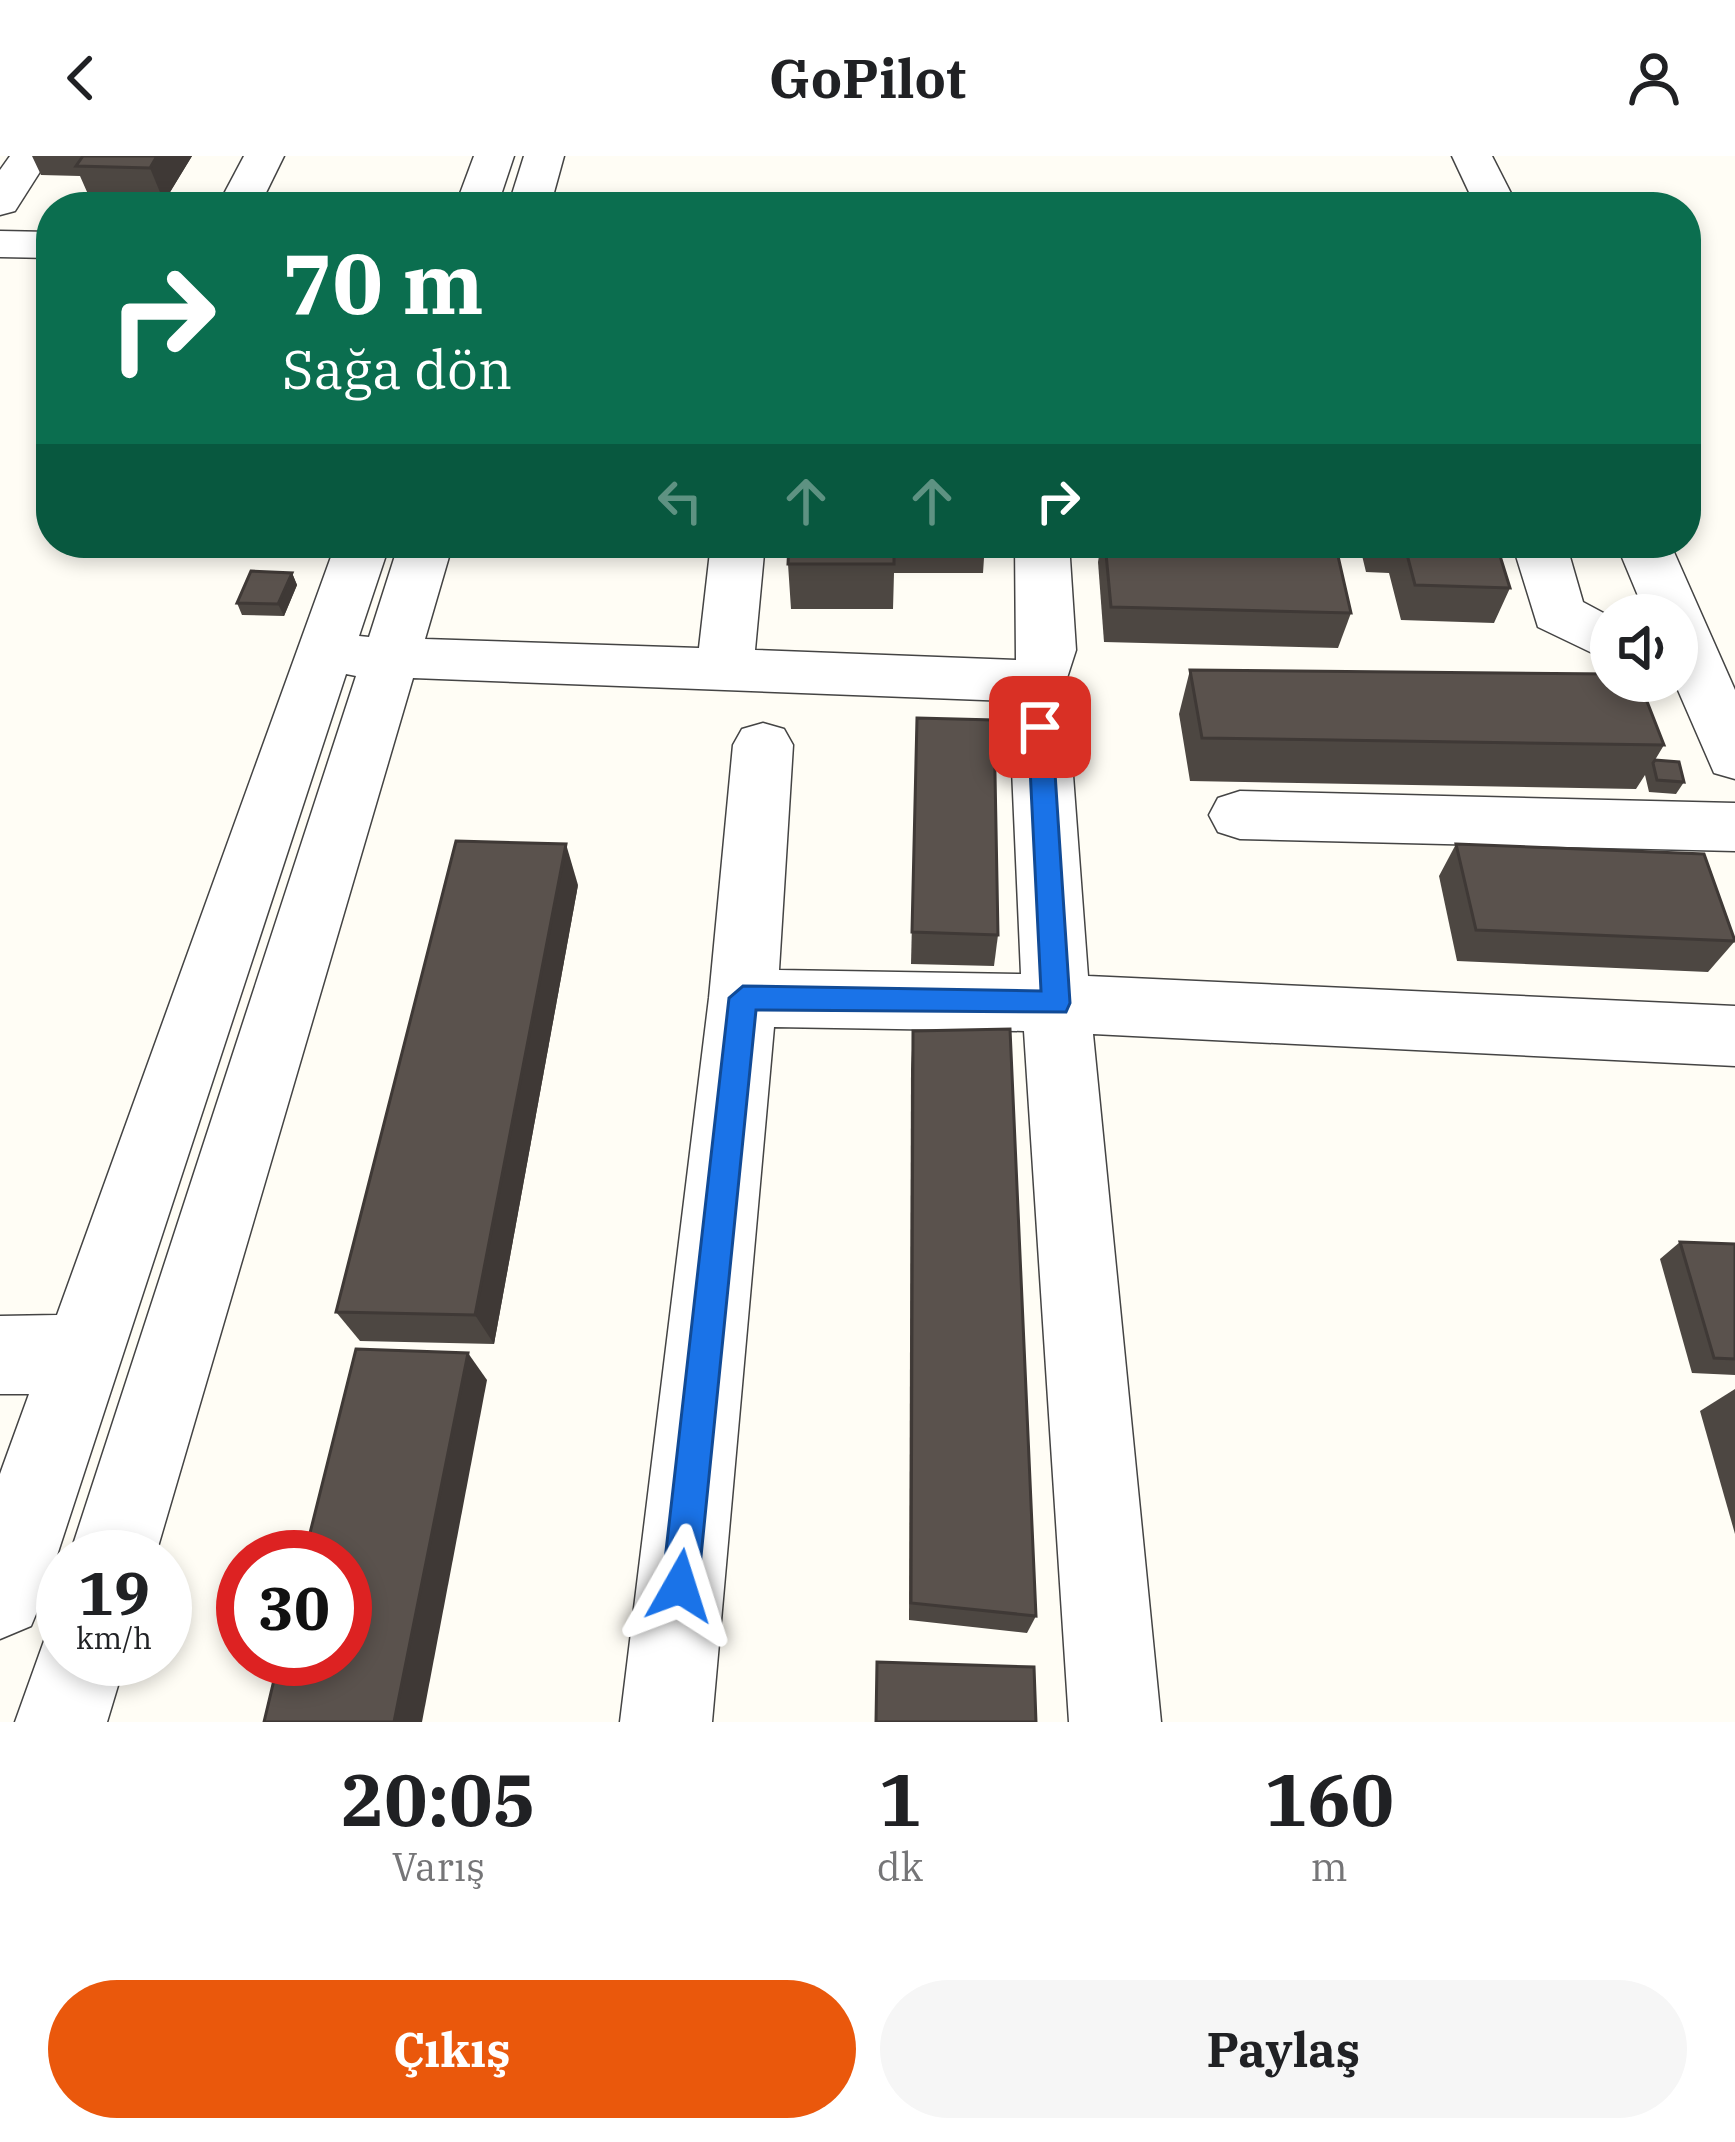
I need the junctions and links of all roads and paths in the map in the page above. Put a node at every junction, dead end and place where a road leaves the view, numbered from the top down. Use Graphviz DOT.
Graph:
graph roads {
  1 [pos="30,156"];
  2 [pos="264,156"];
  3 [pos="494,156"];
  4 [pos="544,156"];
  5 [pos="1472,156"];
  6 [pos="246,192"];
  7 [pos="481,192"];
  8 [pos="533,192"];
  9 [pos="1489,192"];
  10 [pos="0,202"];
  11 [pos="0,244"];
  12 [pos="36,245"];
  13 [pos="362,558"];
  14 [pos="417,558"];
  15 [pos="736,558"];
  16 [pos="1043,558"];
  17 [pos="1543,558"];
  18 [pos="1650,558"];
  19 [pos="1665,594"];
  20 [pos="1590,631"];
  21 [pos="358,656"];
  22 [pos="725,669"];
  23 [pos="1037,681"];
  24 [pos="1698,695"];
  25 [pos="763,746"];
  26 [pos="1735,758"];
  27 [pos="1240,815"];
  28 [pos="1735,827"];
  29 [pos="743,998"];
  30 [pos="1056,1003"];
  31 [pos="1735,1036"];
  32 [pos="0,1354"];
  33 [pos="84,1354"];
  34 [pos="119,1530"];
  35 [pos="0,1595"];
  36 [pos="72,1686"];
  37 [pos="61,1722"];
  38 [pos="666,1722"];
  39 [pos="1114,1722"];
  1 -- 10 [label="street"];
  2 -- 6 [label="street"];
  3 -- 7 [label="street"];
  4 -- 8 [label="street"];
  5 -- 9 [label="street"];
  11 -- 12 [label="street"];
  13 -- 21 [label="street"];
  14 -- 21 [label="street"];
  15 -- 22 [label="street"];
  16 -- 23 [label="street"];
  17 -- 20 [label="street"];
  18 -- 19 [label="street"];
  21 -- 22 [label="street"];
  21 -- 33 [label="street"];
  21 -- 34 [label="street"];
  22 -- 23 [label="street"];
  23 -- 30 [label="street"];
  24 -- 26 [label="street"];
  25 -- 29 [label="street"];
  27 -- 28 [label="street"];
  29 -- 30 [label="street"];
  29 -- 38 [label="street"];
  30 -- 31 [label="street"];
  30 -- 39 [label="street"];
  32 -- 33 [label="street"];
  33 -- 35 [label="street"];
  36 -- 37 [label="street"];
}
